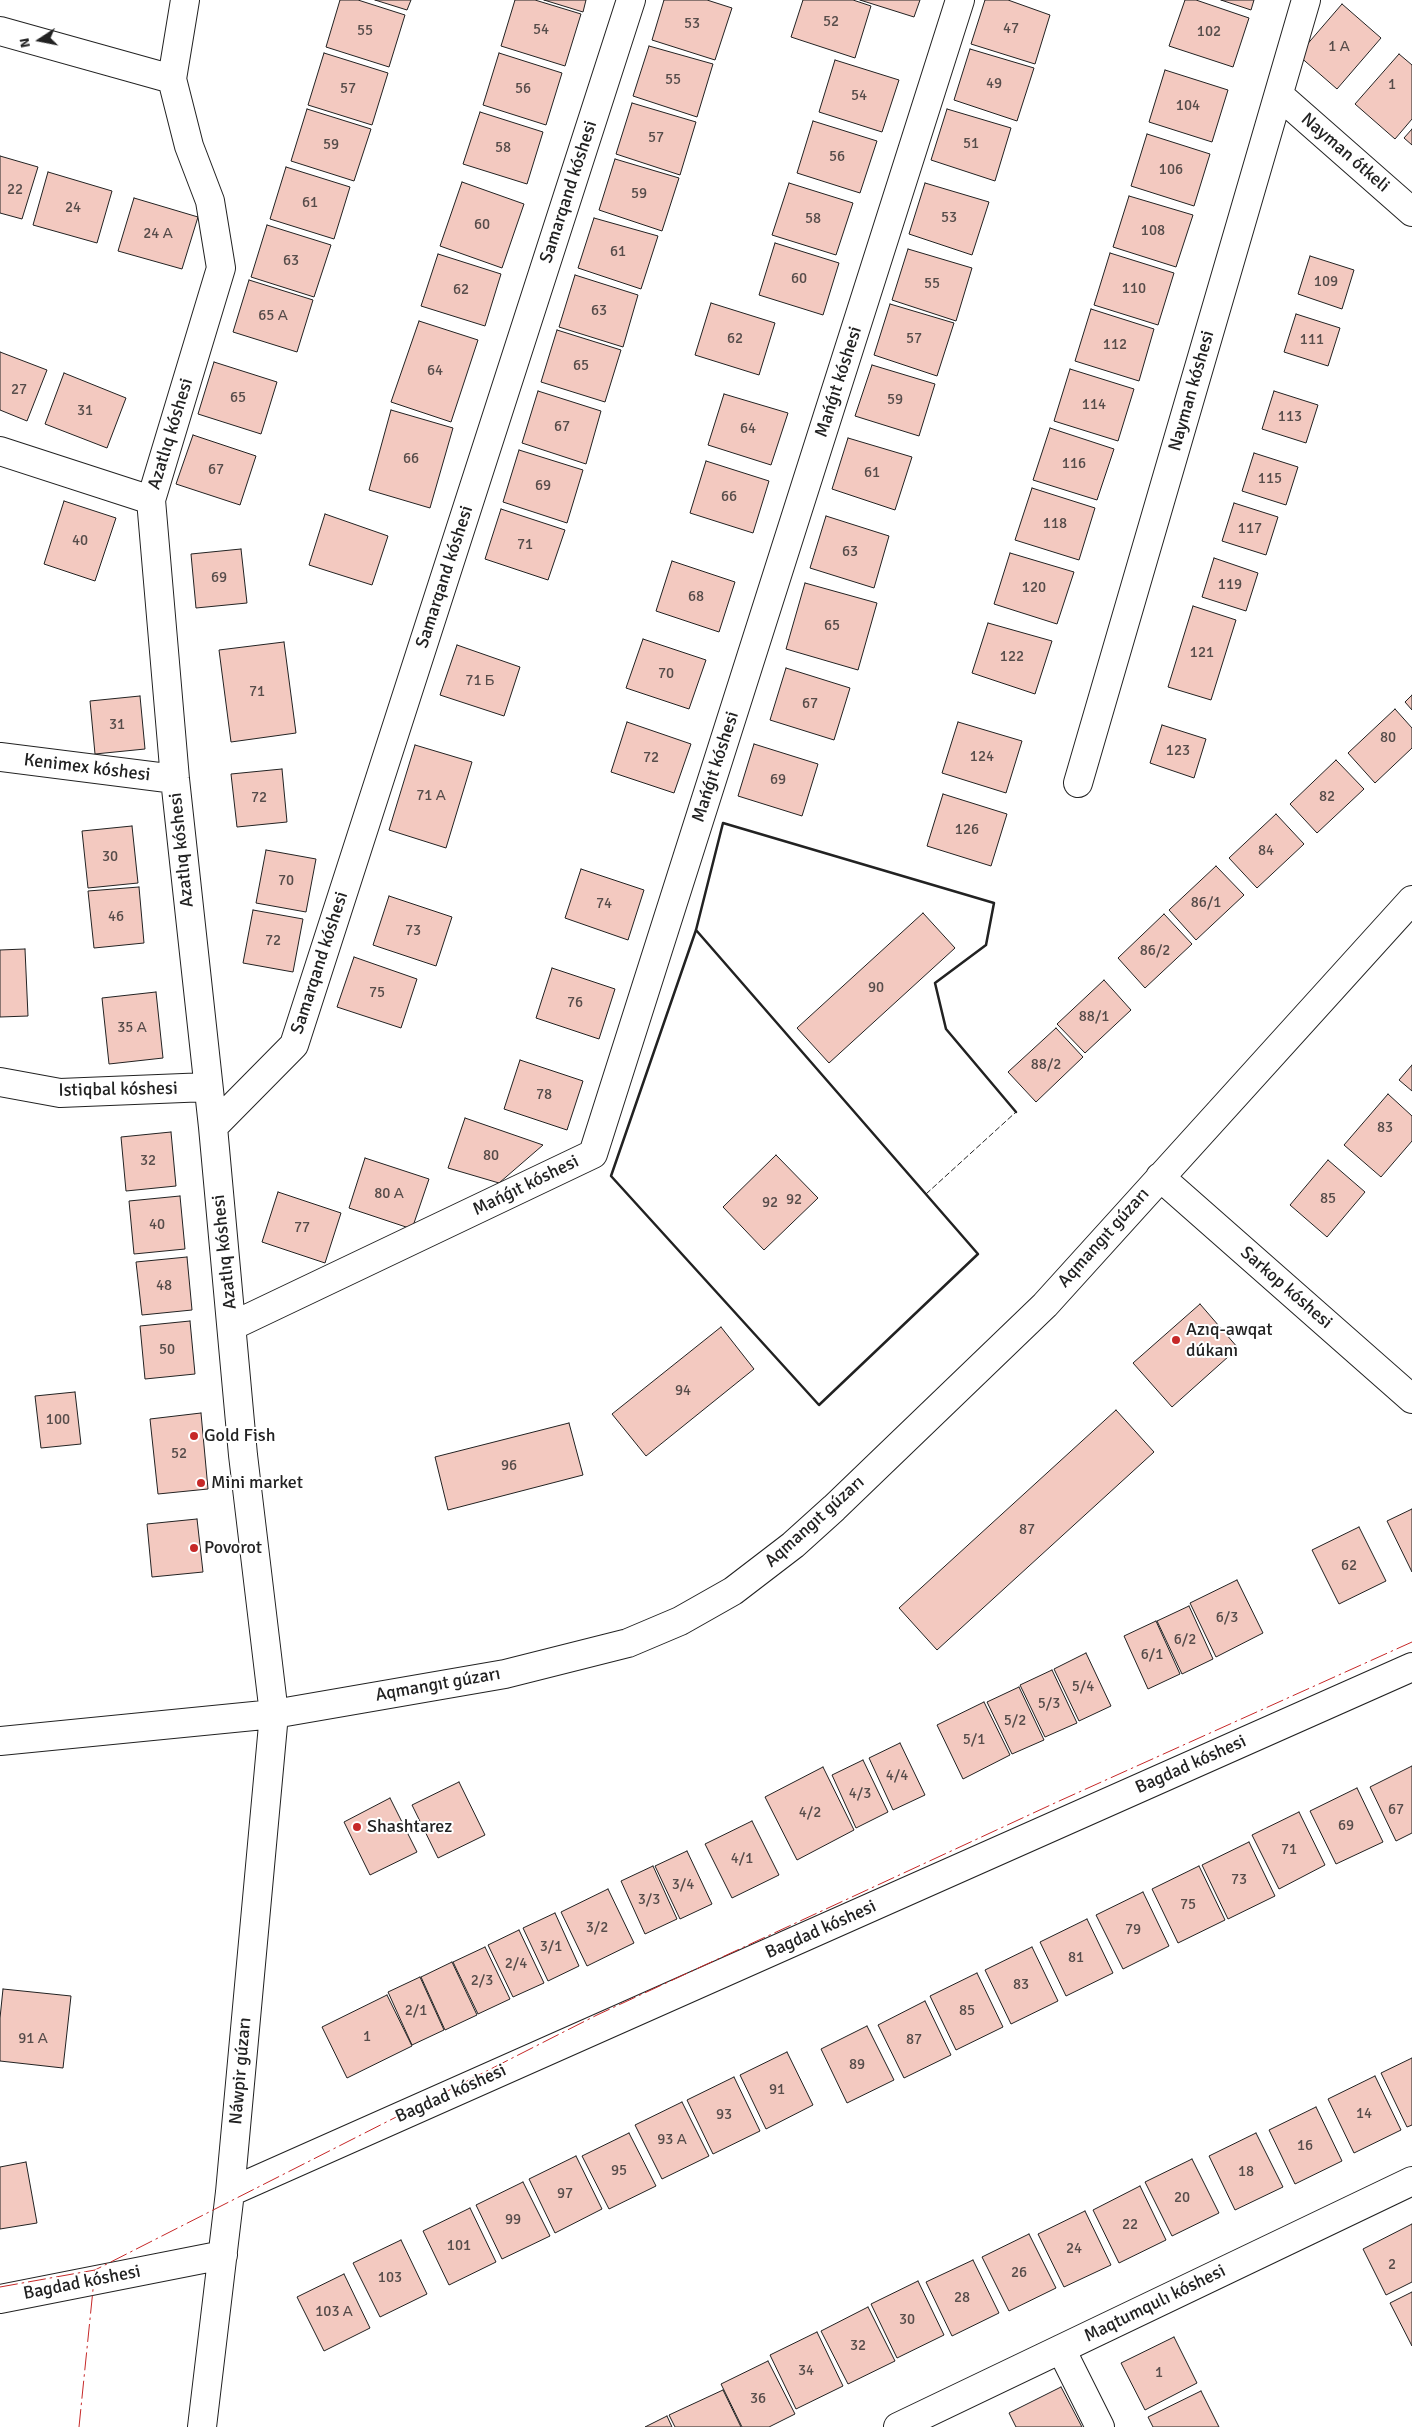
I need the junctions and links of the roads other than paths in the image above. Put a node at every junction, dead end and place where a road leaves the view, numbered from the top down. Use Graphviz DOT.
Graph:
graph roads {
  1 [pos="185,0"];
  2 [pos="631,0"];
  3 [pos="960,0"];
  4 [pos="1306,0"];
  5 [pos="0,31"];
  6 [pos="172,79"];
  7 [pos="1278,95"];
  8 [pos="1412,212"];
  9 [pos="0,451"];
  10 [pos="152,500"];
  11 [pos="0,758"];
  12 [pos="175,779"];
  13 [pos="1078,783"];
  14 [pos="1412,900"];
  15 [pos="0,1082"];
  16 [pos="208,1087"];
  17 [pos="213,1127"];
  18 [pos="1160,1177"];
  19 [pos="232,1326"];
  20 [pos="1412,1399"];
  21 [pos="1412,1667"];
  22 [pos="274,1714"];
  23 [pos="0,1741"];
  24 [pos="1412,2181"];
  25 [pos="230,2192"];
  26 [pos="223,2255"];
  27 [pos="0,2299"];
  28 [pos="1061,2349"];
  29 [pos="202,2427"];
  30 [pos="898,2427"];
  31 [pos="1100,2427"];
  1 -- 6 [label="street, Azatlıq kóshesi"];
  2 -- 17 [label="street, Samarqand kóshesi"];
  3 -- 19 [label="street, Mańǵıt kóshesi"];
  4 -- 7 [label="street, Nayman kóshesi"];
  5 -- 6 [label="street"];
  6 -- 10 [label="street, Azatlıq kóshesi"];
  7 -- 8 [label="street, Nayman ótkeli"];
  7 -- 13 [label="street, Nayman kóshesi"];
  9 -- 10 [label="street"];
  10 -- 12 [label="street, Azatlıq kóshesi"];
  11 -- 12 [label="street, Kenimex kóshesi"];
  12 -- 16 [label="street, Azatlıq kóshesi"];
  14 -- 18 [label="street, Aqmangıt gúzarı"];
  15 -- 16 [label="street, Istiqbal kóshesi"];
  16 -- 17 [label="street, Azatlıq kóshesi"];
  17 -- 19 [label="street, Azatlıq kóshesi"];
  18 -- 20 [label="street, Sarkop kóshesi"];
  18 -- 22 [label="street, Aqmangıt gúzarı"];
  19 -- 22 [label="street, Azatlıq kóshesi"];
  21 -- 25 [label="street, Bagdad kóshesi"];
  22 -- 23 [label="street, Aqmangıt gúzarı"];
  22 -- 25 [label="street, Náwpir gúzarı"];
  24 -- 28 [label="street, Maqtumqulı kóshesi"];
  25 -- 26 [label="street, Náwpir gúzarı"];
  26 -- 27 [label="street, Bagdad kóshesi"];
  26 -- 29 [label="street, Náwpir gúzarı"];
  28 -- 30 [label="street, Maqtumqulı kóshesi"];
  28 -- 31 [label="street"];
}
